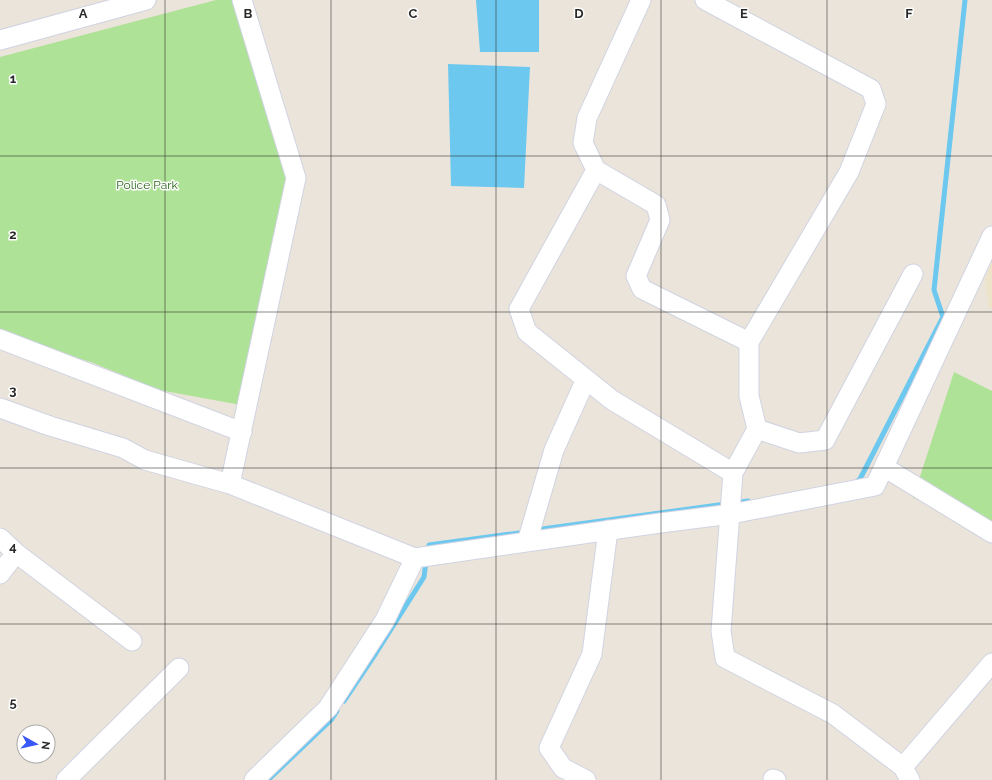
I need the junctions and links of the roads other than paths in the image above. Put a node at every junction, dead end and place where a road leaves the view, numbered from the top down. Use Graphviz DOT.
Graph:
graph roads {
  1 [pos="146,0"];
  2 [pos="242,0"];
  3 [pos="641,0"];
  4 [pos="705,0"];
  5 [pos="0,40"];
  6 [pos="596,170"];
  7 [pos="992,236"];
  8 [pos="913,274"];
  9 [pos="0,339"];
  10 [pos="749,342"];
  11 [pos="586,379"];
  12 [pos="0,408"];
  13 [pos="757,429"];
  14 [pos="242,432"];
  15 [pos="884,467"];
  16 [pos="734,473"];
  17 [pos="230,484"];
  18 [pos="731,514"];
  19 [pos="608,530"];
  20 [pos="992,533"];
  21 [pos="0,538"];
  22 [pos="527,542"];
  23 [pos="16,553"];
  24 [pos="415,558"];
  25 [pos="0,574"];
  26 [pos="132,641"];
  27 [pos="992,664"];
  28 [pos="179,668"];
  29 [pos="907,774"];
  30 [pos="66,780"];
  31 [pos="254,780"];
  32 [pos="586,780"];
  1 -- 5 [label="street"];
  2 -- 14 [label="street"];
  3 -- 6 [label="street"];
  4 -- 10 [label="street"];
  6 -- 10 [label="street"];
  6 -- 11 [label="street"];
  7 -- 15 [label="street"];
  8 -- 13 [label="street"];
  9 -- 14 [label="street"];
  10 -- 13 [label="street"];
  11 -- 16 [label="street"];
  11 -- 22 [label="street"];
  12 -- 17 [label="street"];
  13 -- 16 [label="street"];
  14 -- 17 [label="street"];
  15 -- 18 [label="street"];
  15 -- 20 [label="street"];
  16 -- 18 [label="street"];
  17 -- 24 [label="street"];
  18 -- 19 [label="street"];
  18 -- 29 [label="street"];
  19 -- 22 [label="street"];
  19 -- 32 [label="street"];
  21 -- 23 [label="street"];
  22 -- 24 [label="street"];
  23 -- 25 [label="street"];
  23 -- 26 [label="street"];
  24 -- 31 [label="street"];
  27 -- 29 [label="street"];
  28 -- 30 [label="street"];
}
